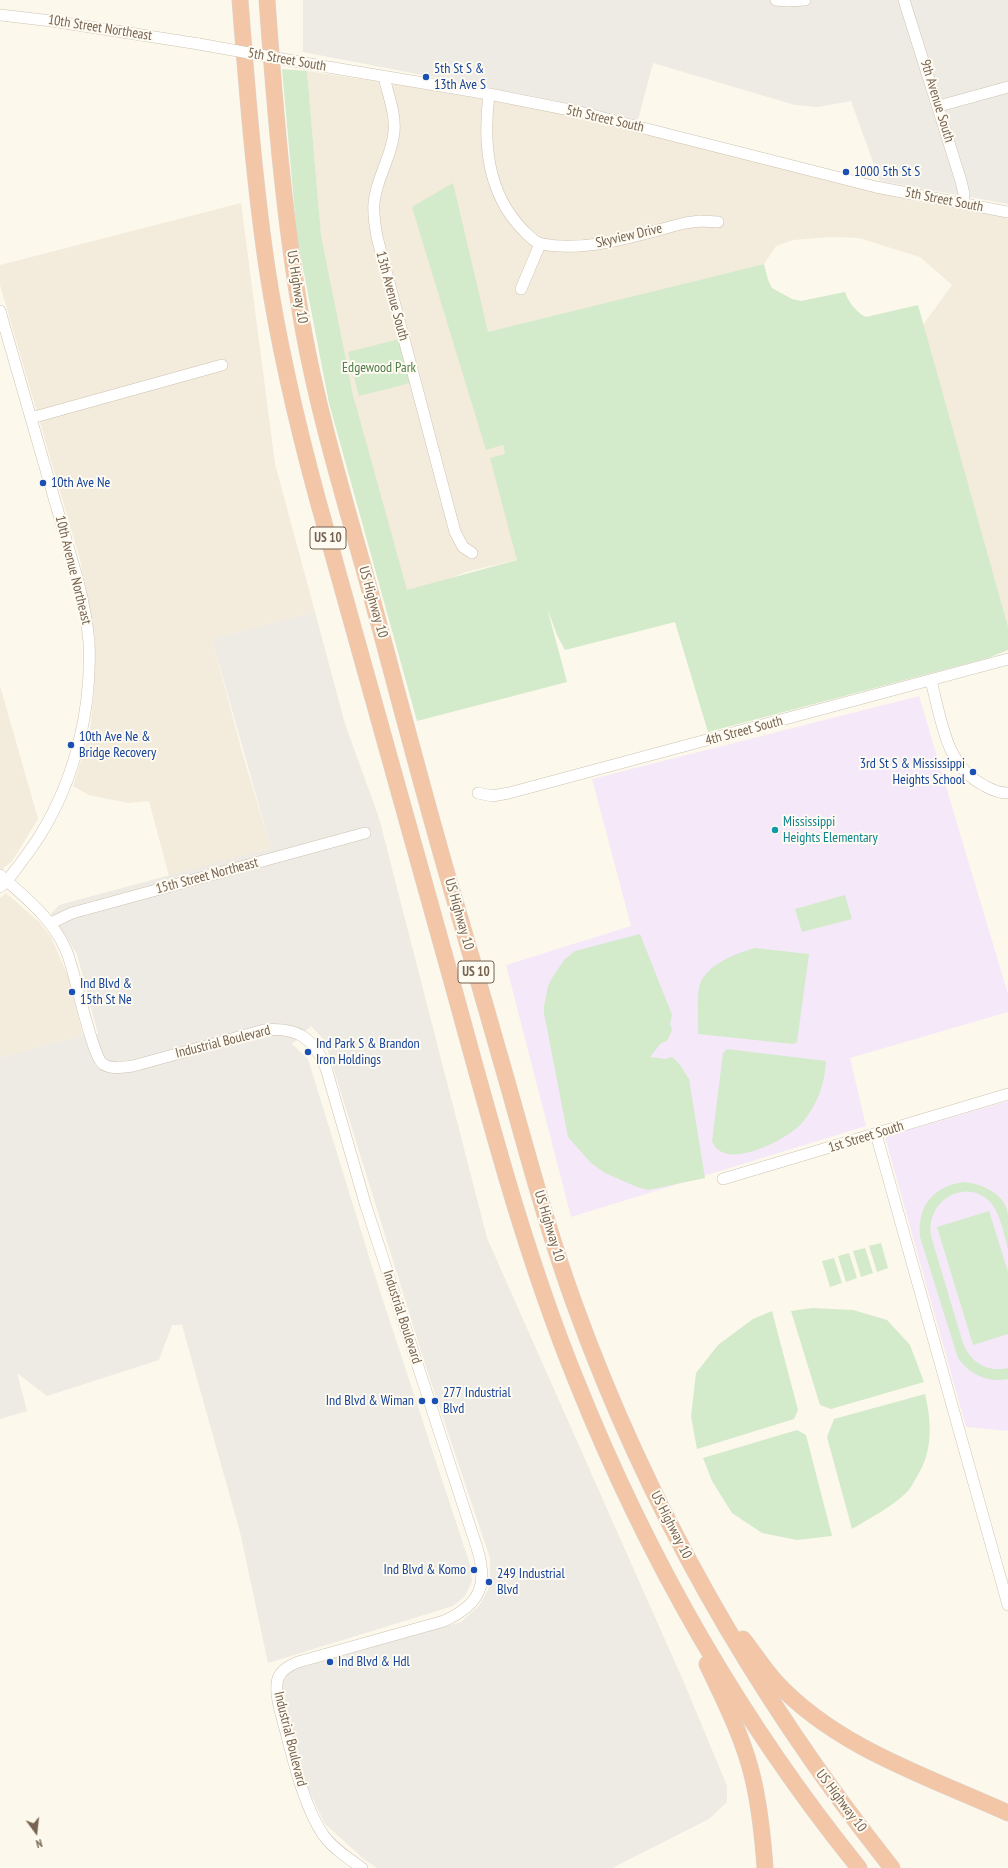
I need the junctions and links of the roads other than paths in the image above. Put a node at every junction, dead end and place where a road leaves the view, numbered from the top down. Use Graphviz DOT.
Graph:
graph roads {
  1 [pos="267,0"];
  2 [pos="776,0"];
  3 [pos="805,0"];
  4 [pos="904,0"];
  5 [pos="240,1"];
  6 [pos="0,15"];
  7 [pos="199,44"];
  8 [pos="384,78"];
  9 [pos="1008,87"];
  10 [pos="489,94"];
  11 [pos="938,106"];
  12 [pos="963,203"];
  13 [pos="1008,212"];
  14 [pos="718,222"];
  15 [pos="540,244"];
  16 [pos="521,289"];
  17 [pos="0,311"];
  18 [pos="222,365"];
  19 [pos="31,418"];
  20 [pos="472,553"];
  21 [pos="1008,659"];
  22 [pos="930,681"];
  23 [pos="478,793"];
  24 [pos="1008,793"];
  25 [pos="365,833"];
  26 [pos="2,881"];
  27 [pos="51,923"];
  28 [pos="1008,1094"];
  29 [pos="876,1134"];
  30 [pos="723,1179"];
  31 [pos="666,1575"];
  32 [pos="1008,1605"];
  33 [pos="718,1615"];
  34 [pos="1008,1813"];
  35 [pos="362,1868"];
  36 [pos="765,1868"];
  37 [pos="859,1868"];
  38 [pos="892,1868"];
  1 -- 33 [label="highway, US Highway 10 / US 10"];
  2 -- 3 [label="street"];
  4 -- 11 [label="street, 9th Avenue South"];
  5 -- 31 [label="highway, US Highway 10 / US 10"];
  6 -- 7 [label="street, 10th Street Northeast"];
  7 -- 8 [label="street, 5th Street South, bridge"];
  8 -- 10 [label="street, 5th Street South"];
  8 -- 20 [label="street, 13th Avenue South"];
  9 -- 11 [label="street"];
  10 -- 12 [label="street, 5th Street South"];
  10 -- 15 [label="street"];
  11 -- 12 [label="street, 9th Avenue South"];
  12 -- 13 [label="street, 5th Street South"];
  14 -- 15 [label="street, Skyview Drive"];
  15 -- 16 [label="street"];
  17 -- 19 [label="street, 10th Avenue Northeast"];
  18 -- 19 [label="street"];
  19 -- 26 [label="street, 10th Avenue Northeast"];
  21 -- 22 [label="street, 4th Street South"];
  22 -- 23 [label="street, 4th Street South"];
  22 -- 24 [label="street"];
  25 -- 27 [label="street, 15th Street Northeast"];
  26 -- 27 [label="street, Industrial Boulevard"];
  27 -- 35 [label="street, Industrial Boulevard"];
  28 -- 29 [label="street, 1st Street South"];
  29 -- 30 [label="street, 1st Street South"];
  29 -- 32 [label="street"];
  31 -- 36 [label="highway"];
  31 -- 37 [label="highway, US Highway 10"];
  33 -- 34 [label="highway"];
  33 -- 38 [label="highway, US Highway 10 / US 10"];
}
